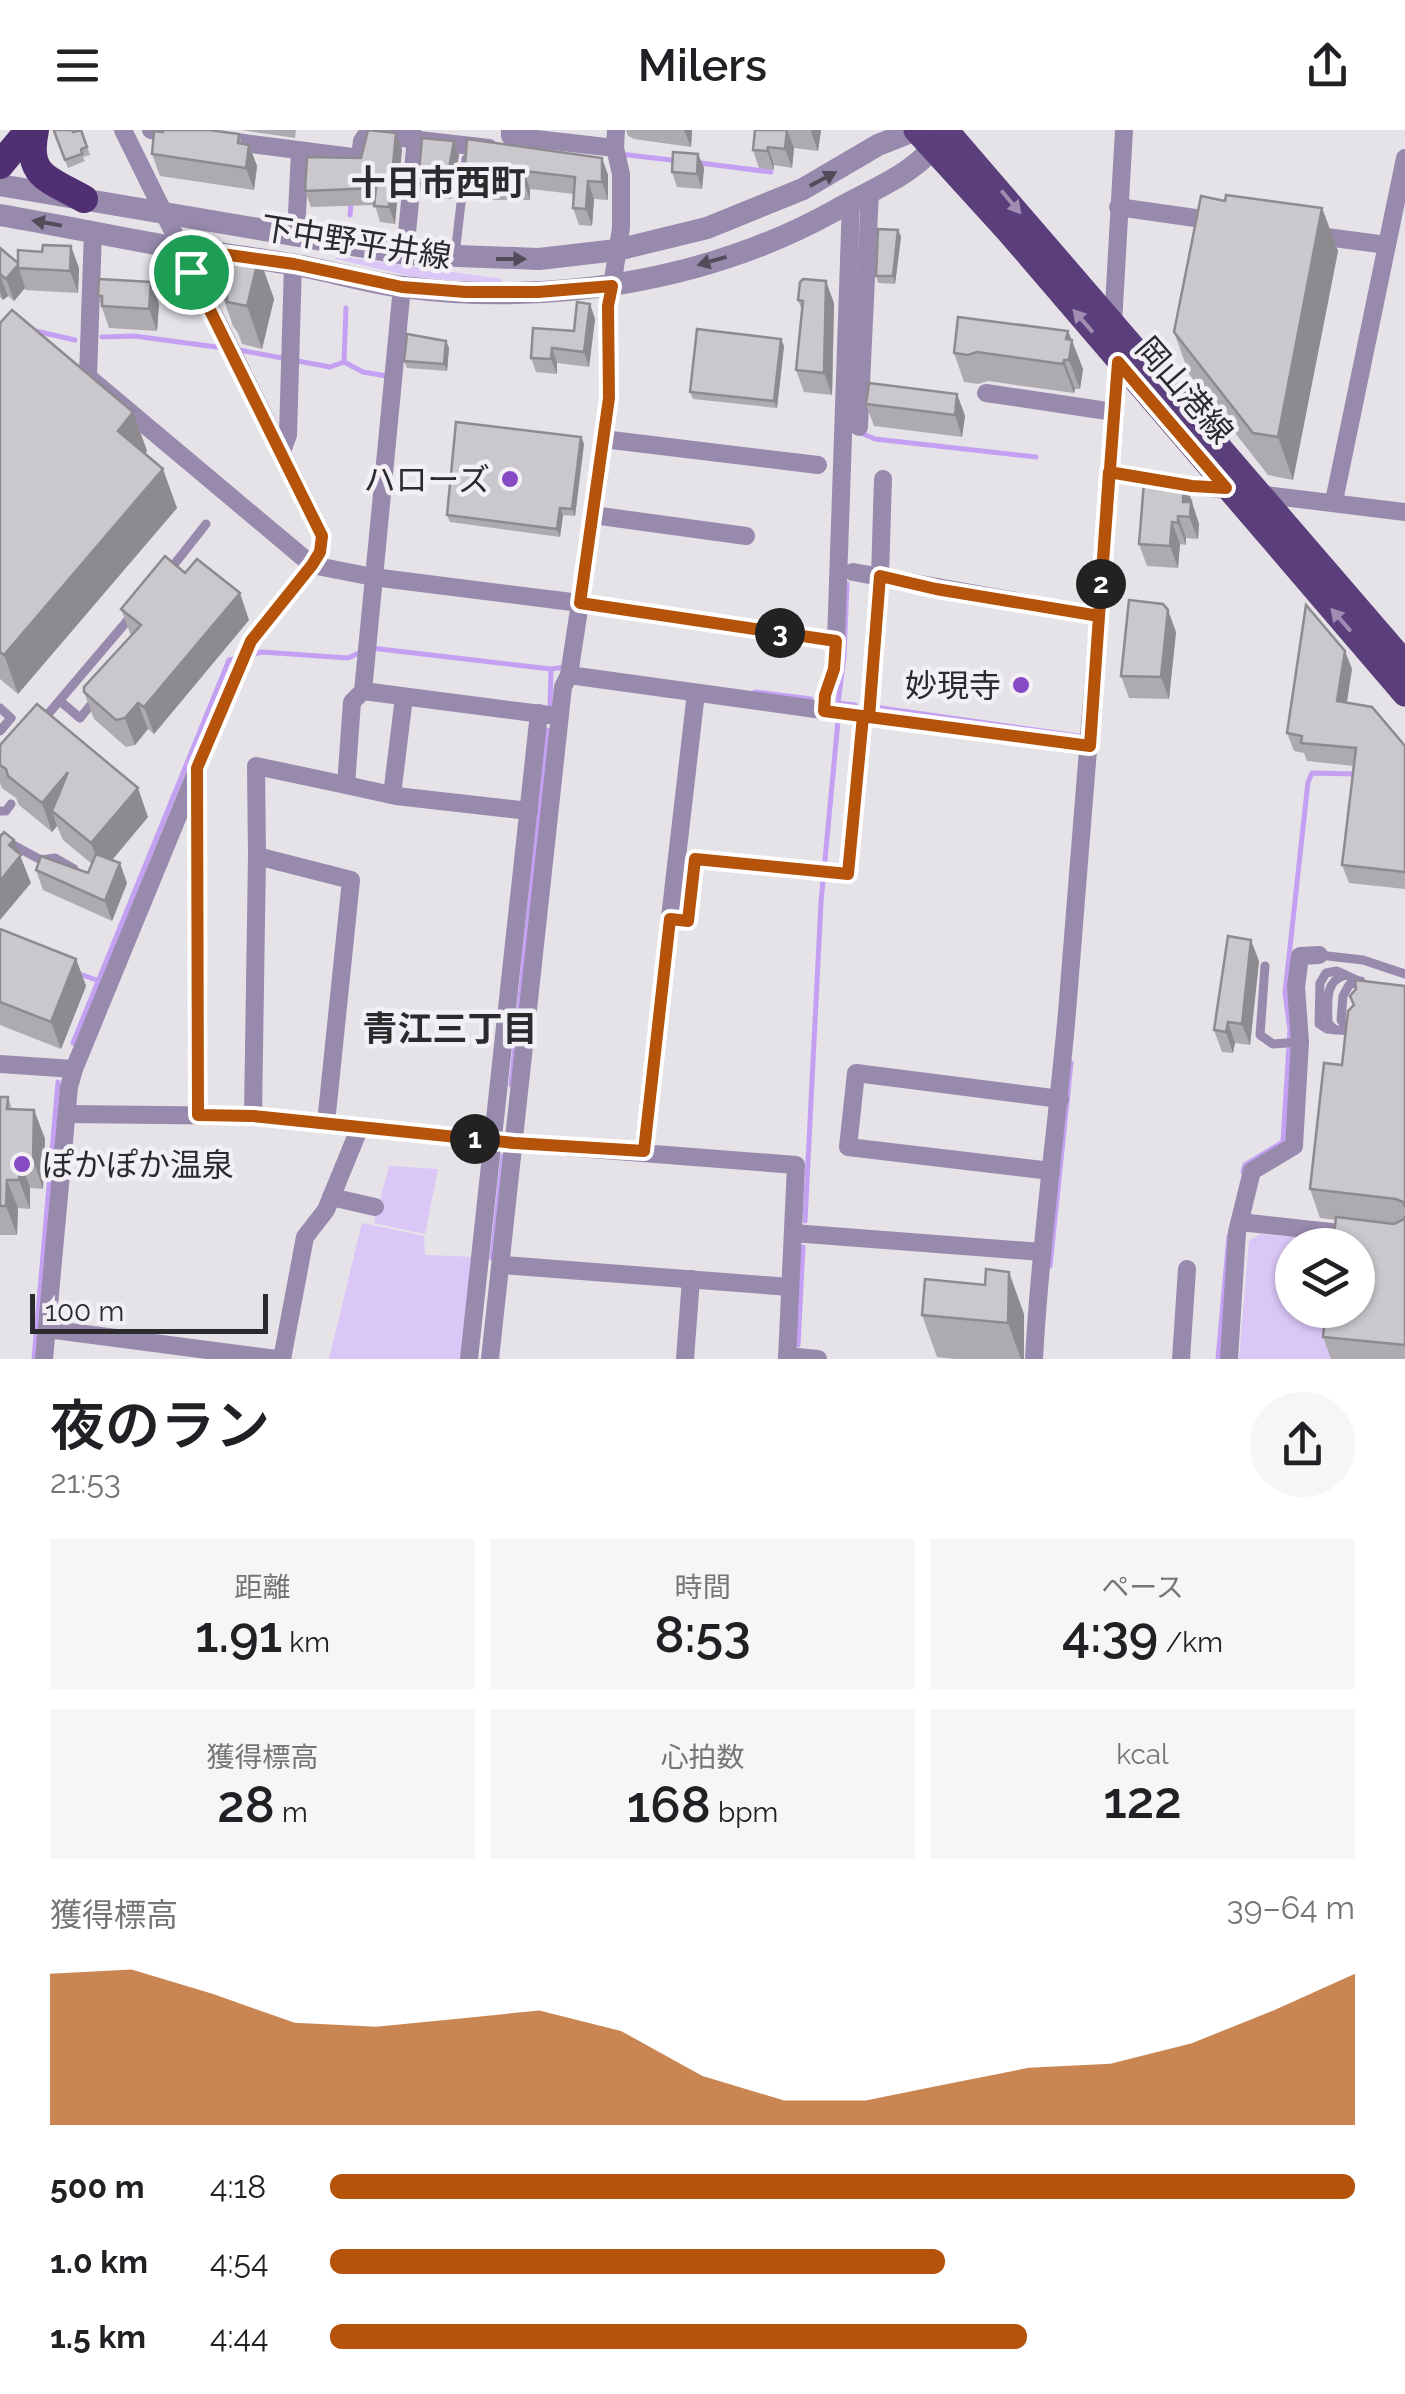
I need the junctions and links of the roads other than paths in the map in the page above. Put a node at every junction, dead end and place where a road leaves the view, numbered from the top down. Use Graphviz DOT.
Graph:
graph roads {
  1 [pos="32,130"];
  2 [pos="123,130"];
  3 [pos="150,130"];
  4 [pos="510,130"];
  5 [pos="1124,130"];
  6 [pos="934,133"];
  7 [pos="416,138"];
  8 [pos="616,149"];
  9 [pos="300,152"];
  10 [pos="1405,158"];
  11 [pos="466,159"];
  12 [pos="0,165"];
  13 [pos="0,185"];
  14 [pos="860,196"];
  15 [pos="84,199"];
  16 [pos="1118,207"];
  17 [pos="163,212"];
  18 [pos="0,215"];
  19 [pos="1233,223"];
  20 [pos="93,231"];
  21 [pos="1291,232"];
  22 [pos="296,234"];
  23 [pos="179,248"];
  24 [pos="1386,249"];
  25 [pos="617,250"];
  26 [pos="1405,253"];
  27 [pos="405,254"];
  28 [pos="454,258"];
  29 [pos="294,264"];
  30 [pos="612,286"];
  31 [pos="402,287"];
  32 [pos="1113,324"];
  33 [pos="1118,362"];
  34 [pos="986,393"];
  35 [pos="1114,412"];
  36 [pos="859,427"];
  37 [pos="603,438"];
  38 [pos="281,454"];
  39 [pos="818,465"];
  40 [pos="1109,472"];
  41 [pos="883,478"];
  42 [pos="1226,488"];
  43 [pos="1258,492"];
  44 [pos="1334,501"];
  45 [pos="1405,512"];
  46 [pos="593,514"];
  47 [pos="206,524"];
  48 [pos="746,536"];
  49 [pos="312,565"];
  50 [pos="853,572"];
  51 [pos="880,576"];
  52 [pos="373,577"];
  53 [pos="156,587"];
  54 [pos="144,601"];
  55 [pos="580,603"];
  56 [pos="1099,616"];
  57 [pos="836,641"];
  58 [pos="1405,662"];
  59 [pos="568,675"];
  60 [pos="362,690"];
  61 [pos="101,693"];
  62 [pos="696,693"];
  63 [pos="1405,694"];
  64 [pos="404,696"];
  65 [pos="60,701"];
  66 [pos="0,708"];
  67 [pos="824,711"];
  68 [pos="539,713"];
  69 [pos="866,716"];
  70 [pos="11,718"];
  71 [pos="559,718"];
  72 [pos="35,724"];
  73 [pos="24,729"];
  74 [pos="0,731"];
  75 [pos="1090,746"];
  76 [pos="197,768"];
  77 [pos="346,785"];
  78 [pos="392,795"];
  79 [pos="11,804"];
  80 [pos="0,811"];
  81 [pos="529,811"];
  82 [pos="0,838"];
  83 [pos="258,856"];
  84 [pos="80,873"];
  85 [pos="670,919"];
  86 [pos="1319,955"];
  87 [pos="1266,966"];
  88 [pos="1405,974"];
  89 [pos="1359,981"];
  90 [pos="1378,984"];
  91 [pos="1294,1042"];
  92 [pos="0,1064"];
  93 [pos="74,1069"];
  94 [pos="1060,1099"];
  95 [pos="67,1114"];
  96 [pos="198,1115"];
  97 [pos="253,1116"];
  98 [pos="326,1124"];
  99 [pos="360,1127"];
  100 [pos="494,1141"];
  101 [pos="514,1143"];
  102 [pos="644,1151"];
  103 [pos="1051,1170"];
  104 [pos="332,1197"];
  105 [pos="375,1207"];
  106 [pos="1240,1222"];
  107 [pos="793,1233"];
  108 [pos="1405,1240"];
  109 [pos="1042,1252"];
  110 [pos="503,1264"];
  111 [pos="1187,1269"];
  112 [pos="692,1278"];
  113 [pos="790,1287"];
  114 [pos="47,1329"];
  115 [pos="221,1355"];
  116 [pos="787,1358"];
  117 [pos="44,1359"];
  118 [pos="279,1359"];
  119 [pos="468,1359"];
  120 [pos="490,1359"];
  121 [pos="685,1359"];
  122 [pos="818,1359"];
  123 [pos="1034,1359"];
  124 [pos="1181,1359"];
  125 [pos="1230,1359"];
  1 -- 12 [label="highway"];
  1 -- 15 [label="highway"];
  2 -- 17 [label="street"];
  3 -- 9 [label="street"];
  4 -- 8 [label="street"];
  5 -- 16 [label="street"];
  6 -- 14 [label="street, 下中野平井線"];
  25 -- 6 [label="street, 下中野平井線, one-way"];
  6 -- 32 [label="main road, 岡山港線, one-way"];
  33 -- 6 [label="main road, 岡山港線, one-way"];
  7 -- 8 [label="street"];
  7 -- 9 [label="street"];
  7 -- 27 [label="street"];
  8 -- 25 [label="street"];
  9 -- 22 [label="street"];
  10 -- 24 [label="street"];
  11 -- 28 [label="lane"];
  13 -- 15 [label="street, 下中野平井線"];
  14 -- 30 [label="street, 下中野平井線, one-way"];
  14 -- 36 [label="street"];
  14 -- 57 [label="street"];
  15 -- 17 [label="street, 下中野平井線"];
  16 -- 19 [label="street"];
  16 -- 32 [label="street"];
  17 -- 22 [label="street, 下中野平井線"];
  17 -- 23 [label="street"];
  20 -- 18 [label="street, 下中野平井線, one-way"];
  20 -- 23 [label="street, 下中野平井線"];
  20 -- 49 [label="street"];
  21 -- 24 [label="street"];
  22 -- 27 [label="street, 下中野平井線"];
  23 -- 29 [label="street, 下中野平井線"];
  23 -- 38 [label="street"];
  24 -- 26 [label="street"];
  24 -- 44 [label="street"];
  28 -- 25 [label="street, 下中野平井線, one-way"];
  25 -- 30 [label="street"];
  27 -- 28 [label="street, 下中野平井線"];
  29 -- 31 [label="street, 下中野平井線"];
  29 -- 38 [label="street"];
  30 -- 31 [label="street, 下中野平井線"];
  30 -- 37 [label="street"];
  31 -- 52 [label="street"];
  32 -- 43 [label="main road, 岡山港線"];
  33 -- 35 [label="street"];
  33 -- 42 [label="main road, 岡山港線"];
  34 -- 35 [label="street"];
  35 -- 40 [label="street"];
  37 -- 39 [label="street"];
  37 -- 46 [label="street"];
  38 -- 49 [label="street"];
  40 -- 42 [label="street"];
  40 -- 56 [label="street"];
  41 -- 51 [label="street"];
  42 -- 43 [label="street"];
  63 -- 42 [label="main road, 岡山港線, one-way"];
  43 -- 44 [label="street"];
  43 -- 58 [label="main road, 岡山港線"];
  44 -- 45 [label="street"];
  46 -- 48 [label="street"];
  46 -- 55 [label="street"];
  47 -- 53 [label="lane"];
  49 -- 52 [label="street"];
  49 -- 76 [label="street"];
  50 -- 51 [label="street"];
  51 -- 56 [label="street"];
  51 -- 69 [label="street"];
  52 -- 55 [label="street"];
  52 -- 60 [label="street"];
  54 -- 65 [label="lane"];
  55 -- 57 [label="street"];
  55 -- 59 [label="street"];
  56 -- 75 [label="street"];
  57 -- 67 [label="street"];
  59 -- 62 [label="street"];
  59 -- 71 [label="street"];
  60 -- 64 [label="street"];
  60 -- 77 [label="street"];
  61 -- 65 [label="lane"];
  62 -- 67 [label="street"];
  62 -- 85 [label="street"];
  64 -- 68 [label="street"];
  64 -- 78 [label="street"];
  65 -- 72 [label="lane"];
  66 -- 70 [label="lane"];
  67 -- 69 [label="street"];
  68 -- 71 [label="street"];
  68 -- 81 [label="street"];
  69 -- 75 [label="street"];
  69 -- 85 [label="lane"];
  70 -- 73 [label="lane"];
  70 -- 74 [label="lane"];
  71 -- 101 [label="street"];
  75 -- 94 [label="street"];
  76 -- 93 [label="street"];
  76 -- 96 [label="street"];
  77 -- 78 [label="street"];
  77 -- 83 [label="street"];
  78 -- 81 [label="street"];
  79 -- 80 [label="lane"];
  81 -- 100 [label="street"];
  82 -- 84 [label="lane"];
  83 -- 97 [label="street"];
  83 -- 98 [label="street"];
  85 -- 102 [label="street"];
  86 -- 88 [label="lane"];
  86 -- 91 [label="street"];
  87 -- 91 [label="lane"];
  89 -- 89 [label="lane"];
  89 -- 90 [label="lane"];
  91 -- 106 [label="street"];
  92 -- 93 [label="street"];
  93 -- 95 [label="street"];
  94 -- 103 [label="street"];
  94 -- 103 [label="street"];
  95 -- 96 [label="street"];
  95 -- 114 [label="street"];
  96 -- 97 [label="street"];
  97 -- 98 [label="street"];
  98 -- 99 [label="street"];
  99 -- 100 [label="street"];
  99 -- 104 [label="street"];
  100 -- 101 [label="street"];
  100 -- 119 [label="street"];
  101 -- 102 [label="street"];
  101 -- 110 [label="street"];
  102 -- 107 [label="street"];
  103 -- 109 [label="street"];
  104 -- 105 [label="street"];
  104 -- 118 [label="street"];
  106 -- 108 [label="street"];
  106 -- 125 [label="street"];
  107 -- 109 [label="street"];
  107 -- 113 [label="street"];
  109 -- 123 [label="street"];
  110 -- 112 [label="street"];
  110 -- 120 [label="street"];
  111 -- 124 [label="street"];
  112 -- 113 [label="street"];
  112 -- 121 [label="street"];
  113 -- 116 [label="street"];
  114 -- 115 [label="street"];
  114 -- 117 [label="street"];
  115 -- 118 [label="street"];
  116 -- 122 [label="street"];
}
